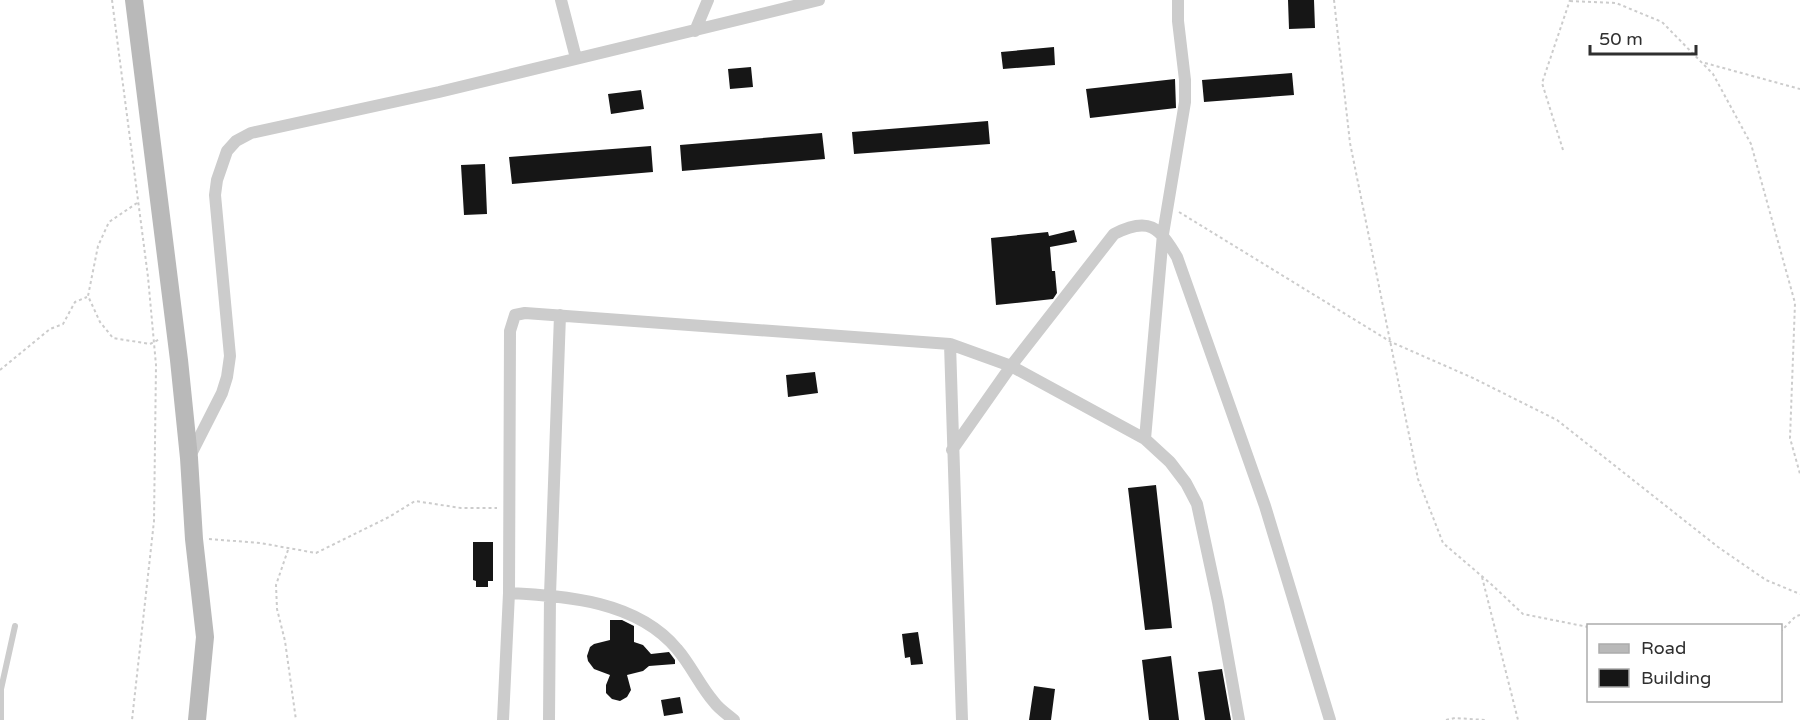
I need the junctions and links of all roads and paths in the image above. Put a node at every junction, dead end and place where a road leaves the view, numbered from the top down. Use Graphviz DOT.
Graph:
graph roads {
  1 [pos="112,0"];
  2 [pos="134,0"];
  3 [pos="561,0"];
  4 [pos="708,0"];
  5 [pos="819,0"];
  6 [pos="1178,0"];
  7 [pos="1335,0"];
  8 [pos="1570,0"];
  9 [pos="695,31"];
  10 [pos="576,58"];
  11 [pos="1702,63"];
  12 [pos="1800,89"];
  13 [pos="1563,150"];
  14 [pos="137,203"];
  15 [pos="1168,205"];
  16 [pos="1163,234"];
  17 [pos="88,296"];
  18 [pos="560,315"];
  19 [pos="1391,342"];
  20 [pos="150,344"];
  21 [pos="950,344"];
  22 [pos="1011,366"];
  23 [pos="0,370"];
  24 [pos="1145,439"];
  25 [pos="952,450"];
  26 [pos="189,458"];
  27 [pos="1800,474"];
  28 [pos="509,509"];
  29 [pos="194,539"];
  30 [pos="288,550"];
  31 [pos="1482,576"];
  32 [pos="508,592"];
  33 [pos="1800,594"];
  34 [pos="550,595"];
  35 [pos="1800,615"];
  36 [pos="15,626"];
  37 [pos="1587,627"];
  38 [pos="1782,630"];
  39 [pos="2,720"];
  40 [pos="132,720"];
  41 [pos="197,720"];
  42 [pos="296,720"];
  43 [pos="503,720"];
  44 [pos="549,720"];
  45 [pos="734,720"];
  46 [pos="962,720"];
  47 [pos="1239,720"];
  48 [pos="1330,720"];
  49 [pos="1446,720"];
  50 [pos="1485,720"];
  51 [pos="1518,720"];
  1 -- 14 [label="path"];
  2 -- 26 [label="main road"];
  3 -- 10 [label="street"];
  4 -- 9 [label="street"];
  5 -- 9 [label="street"];
  6 -- 15 [label="street"];
  7 -- 19 [label="path"];
  8 -- 11 [label="path"];
  8 -- 13 [label="path"];
  9 -- 10 [label="street"];
  10 -- 26 [label="street"];
  11 -- 12 [label="path"];
  11 -- 27 [label="path"];
  14 -- 17 [label="path"];
  14 -- 40 [label="path"];
  15 -- 16 [label="street"];
  15 -- 19 [label="path"];
  16 -- 22 [label="street"];
  16 -- 24 [label="street"];
  16 -- 48 [label="street"];
  17 -- 20 [label="path"];
  17 -- 23 [label="path"];
  18 -- 21 [label="street"];
  18 -- 28 [label="street"];
  18 -- 34 [label="street"];
  19 -- 31 [label="path"];
  19 -- 33 [label="path"];
  21 -- 22 [label="street"];
  21 -- 25 [label="street"];
  22 -- 24 [label="street"];
  22 -- 25 [label="street"];
  24 -- 47 [label="street"];
  25 -- 46 [label="street"];
  26 -- 29 [label="main road"];
  28 -- 30 [label="path"];
  28 -- 32 [label="street"];
  29 -- 30 [label="path"];
  29 -- 41 [label="main road"];
  30 -- 42 [label="path"];
  31 -- 37 [label="path"];
  31 -- 51 [label="path"];
  32 -- 34 [label="street"];
  32 -- 43 [label="street"];
  34 -- 44 [label="street"];
  34 -- 45 [label="street"];
  35 -- 38 [label="path"];
  36 -- 39 [label="lane"];
  49 -- 50 [label="path"];
}
